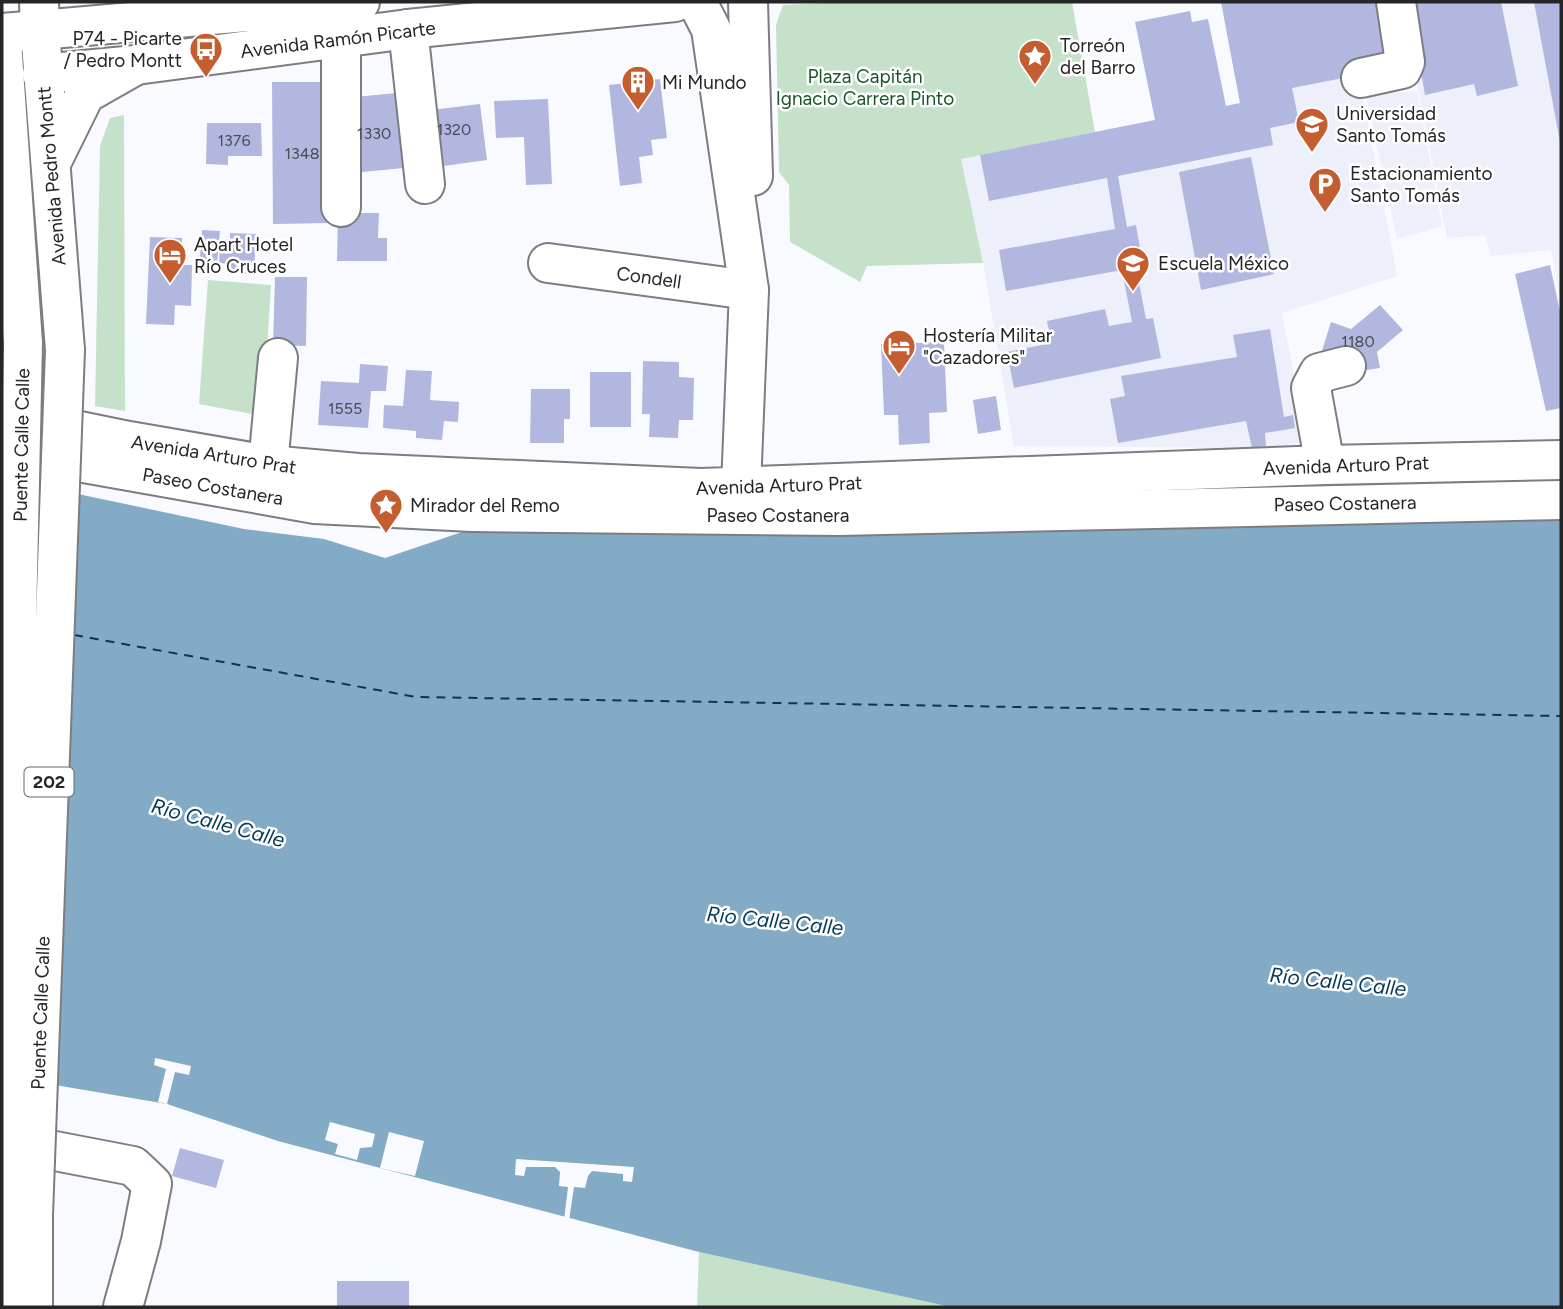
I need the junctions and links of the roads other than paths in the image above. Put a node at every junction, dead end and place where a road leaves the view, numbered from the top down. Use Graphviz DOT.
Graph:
graph roads {
  1 [pos="360,2"];
  2 [pos="675,2"];
  3 [pos="697,2"];
  4 [pos="748,2"];
  5 [pos="1396,2"];
  6 [pos="39,16"];
  7 [pos="408,29"];
  8 [pos="2,33"];
  9 [pos="341,39"];
  10 [pos="2,64"];
  11 [pos="136,65"];
  12 [pos="42,74"];
  13 [pos="1361,78"];
  14 [pos="50,165"];
  15 [pos="425,184"];
  16 [pos="341,207"];
  17 [pos="744,243"];
  18 [pos="548,263"];
  19 [pos="749,290"];
  20 [pos="23,343"];
  21 [pos="65,349"];
  22 [pos="278,358"];
  23 [pos="1346,366"];
  24 [pos="2,415"];
  25 [pos="2,443"];
  26 [pos="1561,460"];
  27 [pos="268,465"];
  28 [pos="1325,466"];
  29 [pos="741,487"];
  30 [pos="1561,500"];
  31 [pos="2,1140"];
  32 [pos="18,1217"];
  33 [pos="3,1307"];
  34 [pos="33,1307"];
  35 [pos="123,1307"];
  1 -- 6 [label="main road, Avenida Ramón Picarte"];
  2 -- 7 [label="main road, Avenida Ramón Picarte"];
  3 -- 17 [label="main road"];
  4 -- 17 [label="main road"];
  5 -- 13 [label="main road"];
  6 -- 8 [label="main road, Avenida Ramón Picarte"];
  6 -- 12 [label="main road, Avenida Pedro Montt / 202"];
  7 -- 9 [label="main road, Avenida Ramón Picarte"];
  7 -- 15 [label="main road"];
  9 -- 11 [label="main road, Avenida Ramón Picarte"];
  9 -- 16 [label="main road"];
  10 -- 12 [label="main road, Avenida Ramón Picarte"];
  10 -- 20 [label="main road, Avenida Pedro Montt / 202"];
  11 -- 12 [label="main road, Avenida Ramón Picarte"];
  11 -- 14 [label="main road"];
  12 -- 14 [label="main road, Avenida Pedro Montt / 202"];
  14 -- 21 [label="main road, Avenida Pedro Montt / 202"];
  17 -- 19 [label="main road"];
  18 -- 19 [label="main road, Condell"];
  19 -- 29 [label="main road"];
  20 -- 32 [label="main road, Puente Calle Calle / 202, bridge"];
  21 -- 32 [label="main road, Puente Calle Calle / 202, bridge"];
  22 -- 27 [label="main road"];
  23 -- 28 [label="main road"];
  24 -- 27 [label="main road, Avenida Arturo Prat"];
  25 -- 30 [label="main road, Paseo Costanera"];
  26 -- 28 [label="main road, Avenida Arturo Prat"];
  27 -- 29 [label="main road, Avenida Arturo Prat"];
  28 -- 29 [label="main road, Avenida Arturo Prat"];
  31 -- 35 [label="main road"];
  32 -- 33 [label="main road, 202"];
  32 -- 34 [label="main road, 202"];
}
